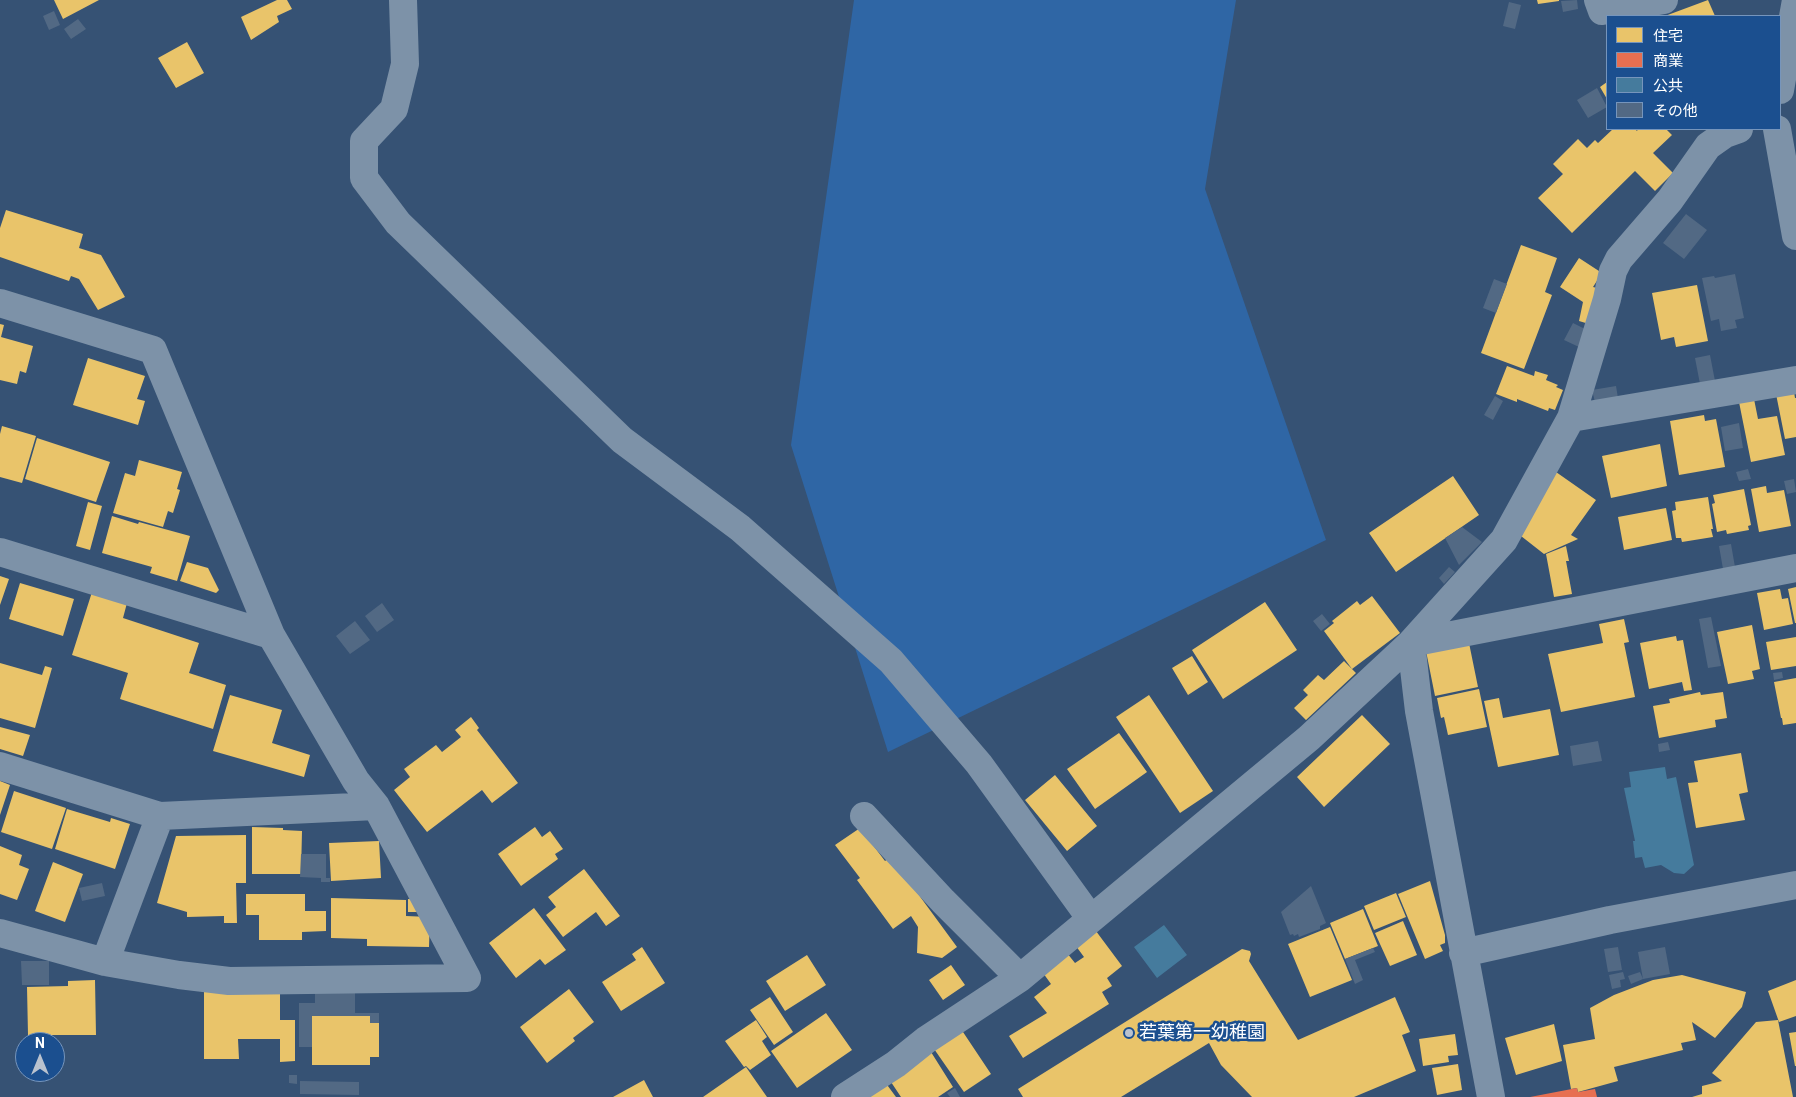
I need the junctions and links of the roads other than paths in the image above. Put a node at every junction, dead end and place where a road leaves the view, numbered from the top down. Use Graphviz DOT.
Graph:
graph roads {
  1 [pos="403,0"];
  2 [pos="1598,0"];
  3 [pos="1664,0"];
  4 [pos="1796,0"];
  5 [pos="1781,84"];
  6 [pos="1781,116"];
  7 [pos="1796,116"];
  8 [pos="1736,130"];
  9 [pos="1777,130"];
  10 [pos="1796,236"];
  11 [pos="0,303"];
  12 [pos="1796,380"];
  13 [pos="1571,418"];
  14 [pos="0,552"];
  15 [pos="1796,568"];
  16 [pos="271,635"];
  17 [pos="1411,643"];
  18 [pos="0,766"];
  19 [pos="376,806"];
  20 [pos="160,816"];
  21 [pos="864,816"];
  22 [pos="1796,884"];
  23 [pos="1091,919"];
  24 [pos="0,933"];
  25 [pos="1463,953"];
  26 [pos="105,962"];
  27 [pos="1020,978"];
  28 [pos="845,1097"];
  29 [pos="1490,1097"];
  1 -- 23 [label="street"];
  2 -- 3 [label="street"];
  4 -- 5 [label="street"];
  6 -- 7 [label="street"];
  8 -- 13 [label="street"];
  9 -- 10 [label="street"];
  11 -- 16 [label="street"];
  12 -- 13 [label="street"];
  13 -- 17 [label="street"];
  14 -- 16 [label="street"];
  15 -- 17 [label="street"];
  16 -- 19 [label="street"];
  17 -- 23 [label="street"];
  17 -- 25 [label="street"];
  18 -- 20 [label="street"];
  19 -- 20 [label="street"];
  19 -- 26 [label="street"];
  20 -- 26 [label="street"];
  21 -- 27 [label="street"];
  22 -- 25 [label="street"];
  23 -- 27 [label="street"];
  24 -- 26 [label="street"];
  25 -- 29 [label="street"];
  27 -- 28 [label="street"];
}
